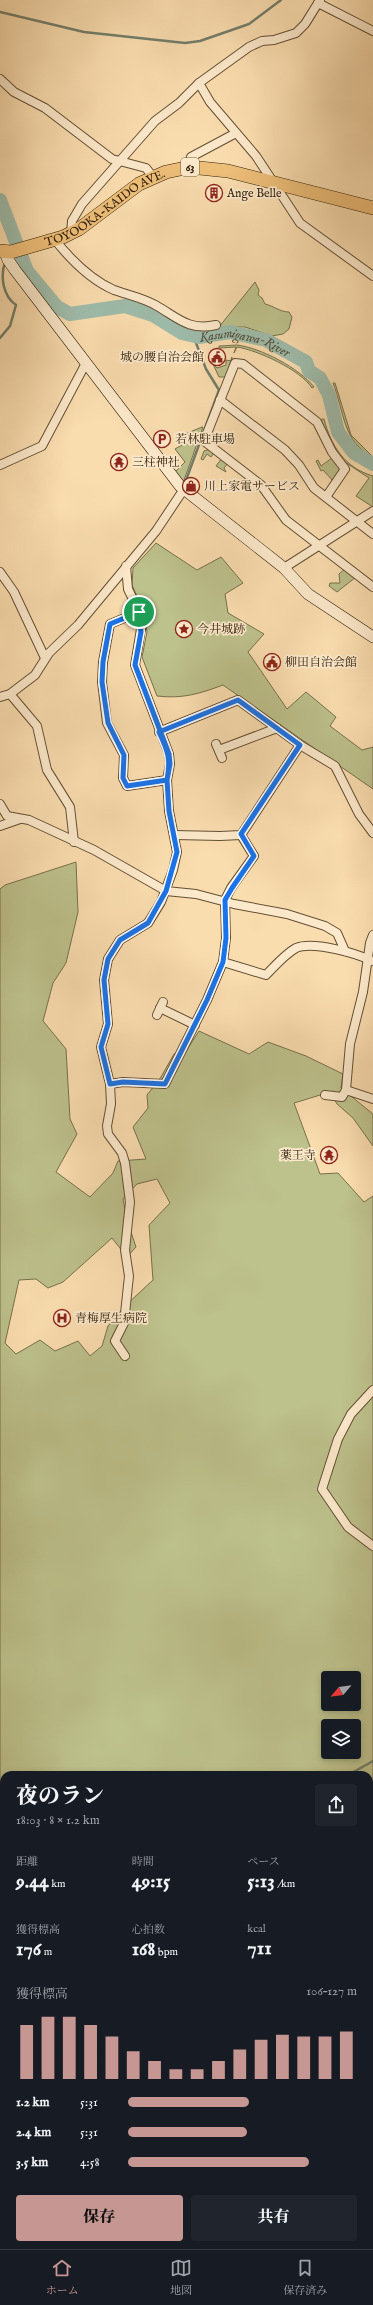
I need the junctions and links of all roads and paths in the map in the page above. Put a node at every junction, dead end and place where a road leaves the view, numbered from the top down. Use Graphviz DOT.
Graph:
graph roads {
  1 [pos="319,2"];
  2 [pos="373,31"];
  3 [pos="0,79"];
  4 [pos="199,83"];
  5 [pos="236,133"];
  6 [pos="120,162"];
  7 [pos="190,168"];
  8 [pos="152,177"];
  9 [pos="273,182"];
  10 [pos="373,208"];
  11 [pos="70,234"];
  12 [pos="55,240"];
  13 [pos="11,251"];
  14 [pos="373,276"];
  15 [pos="216,325"];
  16 [pos="86,363"];
  17 [pos="220,400"];
  18 [pos="0,465"];
  19 [pos="184,489"];
  20 [pos="326,497"];
  21 [pos="373,511"];
  22 [pos="357,521"];
  23 [pos="373,534"];
  24 [pos="319,545"];
  25 [pos="126,566"];
  26 [pos="284,568"];
  27 [pos="0,572"];
  28 [pos="373,587"];
  29 [pos="139,612"];
  30 [pos="373,637"];
  31 [pos="45,658"];
  32 [pos="10,694"];
  33 [pos="0,697"];
  34 [pos="277,728"];
  35 [pos="159,732"];
  36 [pos="300,745"];
  37 [pos="219,751"];
  38 [pos="167,780"];
  39 [pos="0,804"];
  40 [pos="20,819"];
  41 [pos="0,826"];
  42 [pos="241,834"];
  43 [pos="373,834"];
  44 [pos="175,835"];
  45 [pos="74,842"];
  46 [pos="166,891"];
  47 [pos="225,900"];
  48 [pos="373,935"];
  49 [pos="345,951"];
  50 [pos="370,960"];
  51 [pos="223,962"];
  52 [pos="160,1008"];
  53 [pos="195,1025"];
  54 [pos="110,1084"];
  55 [pos="346,1090"];
  56 [pos="325,1095"];
  57 [pos="373,1099"];
  58 [pos="125,1356"];
  59 [pos="373,1390"];
  60 [pos="373,1546"];
  1 -- 2 [label="street"];
  1 -- 4 [label="street"];
  3 -- 6 [label="street"];
  4 -- 5 [label="street"];
  4 -- 6 [label="street"];
  5 -- 7 [label="street"];
  5 -- 9 [label="street"];
  6 -- 8 [label="street"];
  6 -- 11 [label="street"];
  7 -- 8 [label="main road, TOYOOKA-KAIDO AVE. / 63"];
  7 -- 9 [label="main road, TOYOOKA-KAIDO AVE. / 63"];
  8 -- 11 [label="main road, TOYOOKA-KAIDO AVE. / 63"];
  9 -- 10 [label="main road, TOYOOKA-KAIDO AVE. / 63"];
  9 -- 14 [label="street"];
  11 -- 12 [label="main road, TOYOOKA-KAIDO AVE. / 63"];
  12 -- 13 [label="main road, TOYOOKA-KAIDO AVE. / 63"];
  12 -- 15 [label="street"];
  13 -- 16 [label="street"];
  16 -- 18 [label="street"];
  16 -- 19 [label="street"];
  17 -- 20 [label="street"];
  17 -- 20 [label="street"];
  17 -- 24 [label="street"];
  19 -- 25 [label="street"];
  19 -- 26 [label="street"];
  20 -- 22 [label="street"];
  21 -- 22 [label="street"];
  22 -- 23 [label="street"];
  22 -- 24 [label="street"];
  24 -- 26 [label="street"];
  24 -- 28 [label="street"];
  25 -- 29 [label="street"];
  25 -- 31 [label="street"];
  26 -- 30 [label="street"];
  27 -- 31 [label="street"];
  29 -- 35 [label="street"];
  29 -- 38 [label="street"];
  31 -- 32 [label="street"];
  32 -- 33 [label="street"];
  32 -- 45 [label="street"];
  34 -- 35 [label="street"];
  34 -- 36 [label="street"];
  34 -- 37 [label="street"];
  35 -- 38 [label="street"];
  36 -- 42 [label="street"];
  36 -- 43 [label="street"];
  38 -- 44 [label="street"];
  39 -- 40 [label="street"];
  40 -- 41 [label="street"];
  40 -- 45 [label="street"];
  42 -- 44 [label="street"];
  42 -- 47 [label="street"];
  44 -- 46 [label="street"];
  45 -- 46 [label="street"];
  46 -- 47 [label="street"];
  46 -- 54 [label="street"];
  47 -- 49 [label="street"];
  47 -- 51 [label="street"];
  48 -- 50 [label="street"];
  49 -- 50 [label="street"];
  49 -- 51 [label="street"];
  50 -- 55 [label="street"];
  51 -- 53 [label="street"];
  52 -- 53 [label="street"];
  53 -- 54 [label="street"];
  54 -- 58 [label="street"];
  55 -- 56 [label="street"];
  55 -- 57 [label="street"];
  59 -- 60 [label="street"];
}
